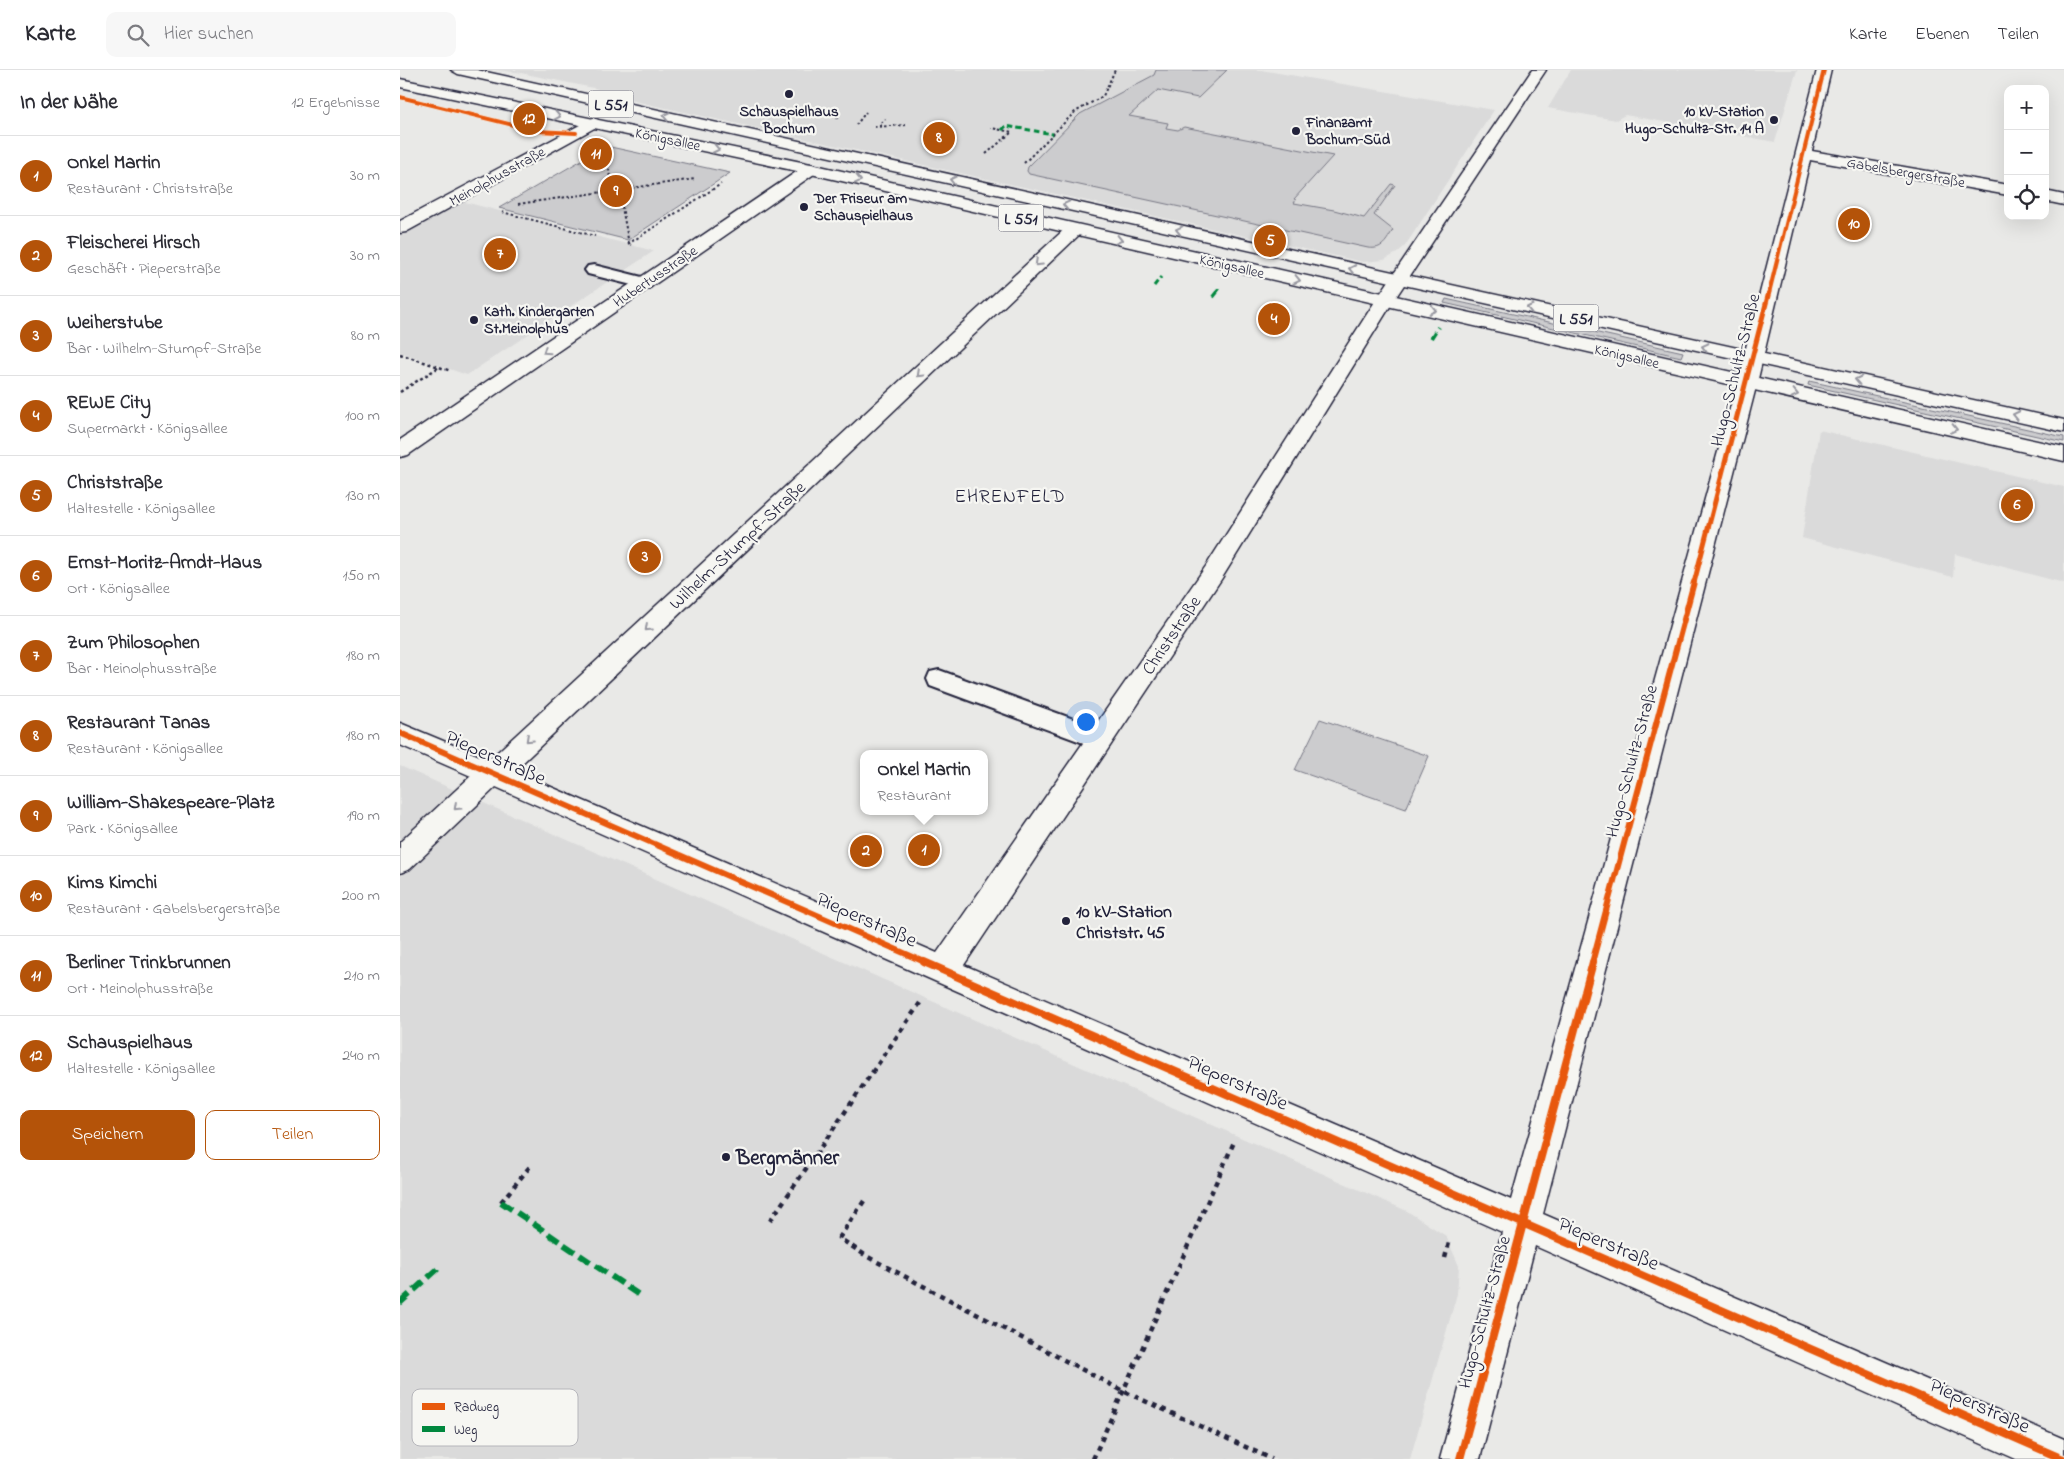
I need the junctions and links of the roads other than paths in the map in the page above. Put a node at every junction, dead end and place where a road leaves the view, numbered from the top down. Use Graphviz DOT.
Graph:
graph roads {
  1 [pos="458,70"];
  2 [pos="1539,70"];
  3 [pos="1824,70"];
  4 [pos="431,74"];
  5 [pos="404,84"];
  6 [pos="593,123"];
  7 [pos="835,153"];
  8 [pos="1804,154"];
  9 [pos="811,169"];
  10 [pos="2004,189"];
  11 [pos="2049,197"];
  12 [pos="2064,200"];
  13 [pos="1113,216"];
  14 [pos="400,228"];
  15 [pos="1074,230"];
  16 [pos="594,270"];
  17 [pos="1400,279"];
  18 [pos="644,283"];
  19 [pos="1385,300"];
  20 [pos="1753,357"];
  21 [pos="1748,383"];
  22 [pos="2064,426"];
  23 [pos="400,450"];
  24 [pos="2064,454"];
  25 [pos="939,679"];
  26 [pos="400,732"];
  27 [pos="1100,739"];
  28 [pos="492,773"];
  29 [pos="400,860"];
  30 [pos="943,970"];
  31 [pos="1523,1224"];
  32 [pos="1460,1459"];
  33 [pos="2063,1459"];
  7 -- 1 [label="street, Königsallee / L 551, one-way"];
  2 -- 17 [label="street, Christstraße"];
  3 -- 8 [label="street, Hugo-Schultz-Straße"];
  4 -- 5 [label="street, Königsallee"];
  5 -- 6 [label="street, Königsallee / L 551, one-way"];
  6 -- 9 [label="street, Königsallee / L 551, one-way"];
  6 -- 14 [label="street, Meinolphusstraße"];
  7 -- 9 [label="street"];
  13 -- 7 [label="street, Königsallee / L 551, one-way"];
  8 -- 10 [label="street, Gabelsbergerstraße"];
  8 -- 20 [label="street, Hugo-Schultz-Straße"];
  9 -- 15 [label="street, Königsallee / L 551, one-way"];
  9 -- 18 [label="street, Hubertusstraße"];
  11 -- 12 [label="street"];
  13 -- 15 [label="street"];
  17 -- 13 [label="street, Königsallee / L 551, one-way"];
  15 -- 19 [label="street, Königsallee / L 551, one-way"];
  15 -- 28 [label="street, Wilhelm-Stumpf-Straße, one-way"];
  16 -- 18 [label="lane"];
  17 -- 19 [label="street, Christstraße"];
  20 -- 17 [label="street, Königsallee / L 551, one-way"];
  18 -- 23 [label="street, Hubertusstraße, one-way"];
  19 -- 21 [label="street, Königsallee / L 551, one-way"];
  19 -- 27 [label="street, Christstraße"];
  20 -- 21 [label="street, Hugo-Schultz-Straße"];
  22 -- 20 [label="street, Königsallee / L 551, one-way"];
  21 -- 24 [label="street, Königsallee / L 551, one-way"];
  21 -- 31 [label="street, Hugo-Schultz-Straße"];
  25 -- 27 [label="lane"];
  26 -- 28 [label="street, Pieperstraße"];
  27 -- 30 [label="street, Christstraße"];
  28 -- 29 [label="street, Wilhelm-Stumpf-Straße, one-way"];
  28 -- 30 [label="street, Pieperstraße"];
  30 -- 31 [label="street, Pieperstraße"];
  31 -- 32 [label="street, Hugo-Schultz-Straße"];
  31 -- 33 [label="street, Pieperstraße"];
}
